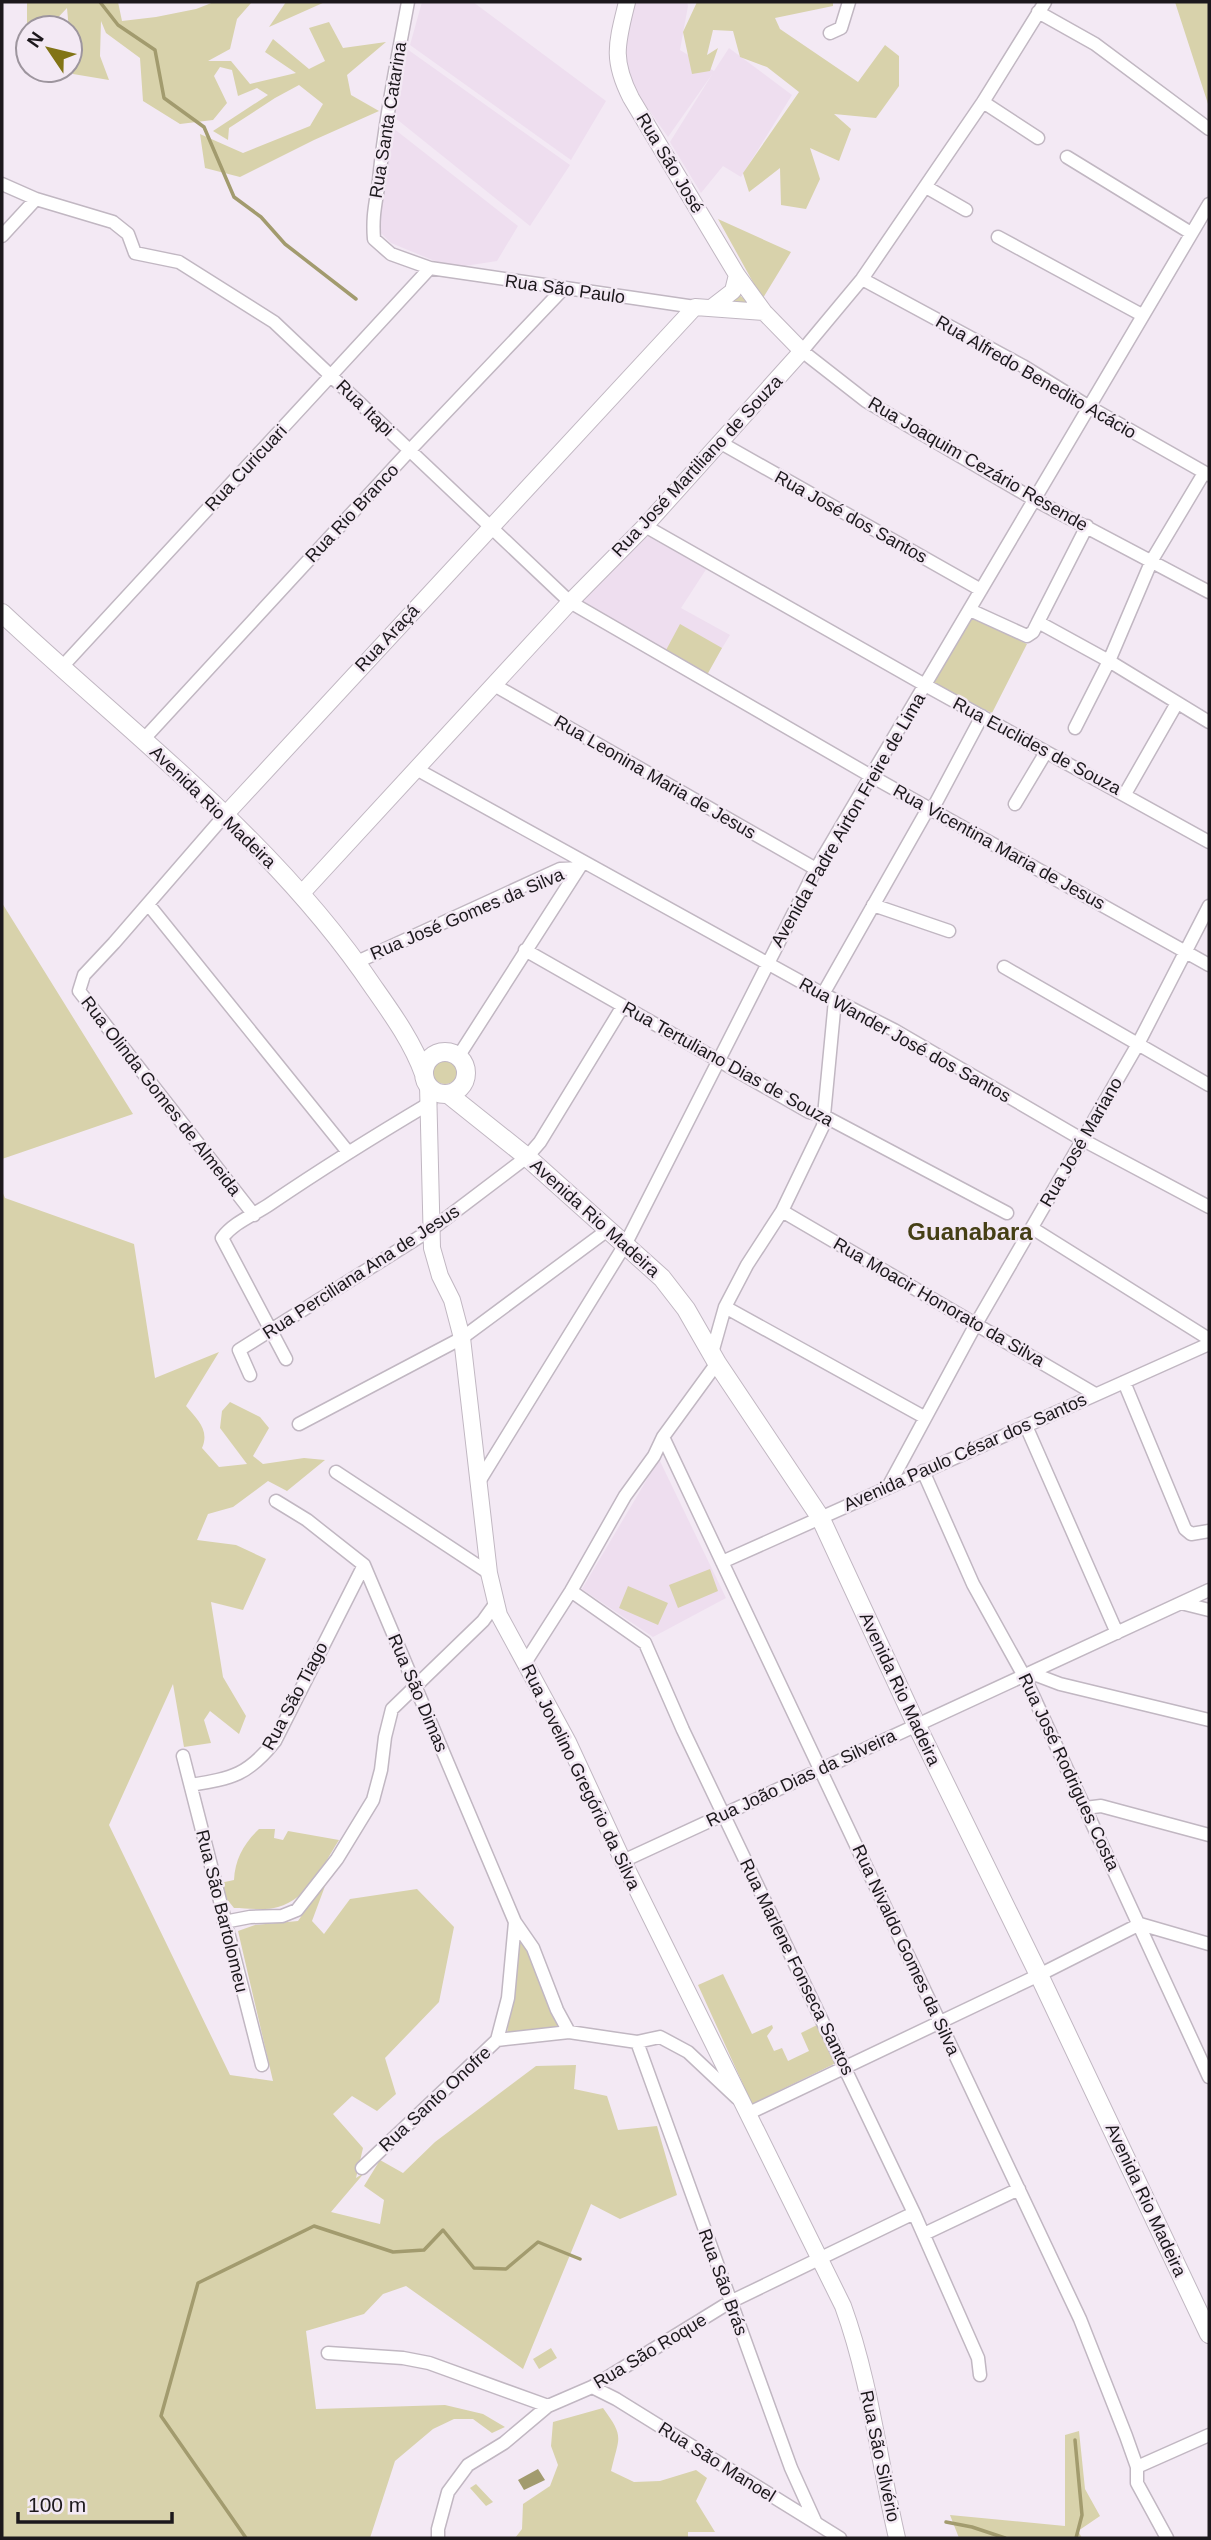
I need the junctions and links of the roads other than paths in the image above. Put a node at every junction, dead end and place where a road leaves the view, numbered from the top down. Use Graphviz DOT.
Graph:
graph roads {
  1 [pos="408,2"];
  2 [pos="626,2"];
  3 [pos="849,2"];
  4 [pos="1042,7"];
  5 [pos="830,33"];
  6 [pos="983,102"];
  7 [pos="1209,129"];
  8 [pos="1038,138"];
  9 [pos="1067,157"];
  10 [pos="2,184"];
  11 [pos="926,187"];
  12 [pos="36,199"];
  13 [pos="1209,204"];
  14 [pos="966,210"];
  15 [pos="1191,233"];
  16 [pos="2,236"];
  17 [pos="998,237"];
  18 [pos="374,239"];
  19 [pos="430,268"];
  20 [pos="737,275"];
  21 [pos="863,279"];
  22 [pos="563,289"];
  23 [pos="703,307"];
  24 [pos="764,312"];
  25 [pos="1142,316"];
  26 [pos="803,351"];
  27 [pos="331,375"];
  28 [pos="1091,408"];
  29 [pos="721,443"];
  30 [pos="410,450"];
  31 [pos="1207,474"];
  32 [pos="1035,500"];
  33 [pos="645,526"];
  34 [pos="1087,526"];
  35 [pos="490,527"];
  36 [pos="1152,560"];
  37 [pos="981,590"];
  38 [pos="1209,592"];
  39 [pos="570,602"];
  40 [pos="970,610"];
  41 [pos="2,613"];
  42 [pos="1038,622"];
  43 [pos="1110,661"];
  44 [pos="61,668"];
  45 [pos="494,685"];
  46 [pos="925,685"];
  47 [pos="1177,703"];
  48 [pos="982,716"];
  49 [pos="1209,722"];
  50 [pos="1075,728"];
  51 [pos="143,740"];
  52 [pos="1046,752"];
  53 [pos="418,770"];
  54 [pos="871,776"];
  55 [pos="1125,794"];
  56 [pos="1015,804"];
  57 [pos="932,810"];
  58 [pos="225,815"];
  59 [pos="1209,842"];
  60 [pos="581,865"];
  61 [pos="816,869"];
  62 [pos="302,893"];
  63 [pos="148,904"];
  64 [pos="873,905"];
  65 [pos="1209,906"];
  66 [pos="949,931"];
  67 [pos="525,950"];
  68 [pos="1185,951"];
  69 [pos="356,962"];
  70 [pos="767,963"];
  71 [pos="1209,965"];
  72 [pos="1004,967"];
  73 [pos="84,975"];
  74 [pos="829,997"];
  75 [pos="622,1006"];
  76 [pos="399,1025"];
  77 [pos="1138,1044"];
  78 [pos="450,1055"];
  79 [pos="719,1062"];
  80 [pos="465,1080"];
  81 [pos="1209,1084"];
  82 [pos="435,1090"];
  83 [pos="824,1116"];
  84 [pos="484,1121"];
  85 [pos="1083,1140"];
  86 [pos="348,1152"];
  87 [pos="527,1157"];
  88 [pos="1209,1207"];
  89 [pos="782,1211"];
  90 [pos="1007,1213"];
  91 [pos="254,1215"];
  92 [pos="1032,1228"];
  93 [pos="432,1229"];
  94 [pos="609,1229"];
  95 [pos="626,1243"];
  96 [pos="725,1307"];
  97 [pos="976,1324"];
  98 [pos="271,1331"];
  99 [pos="461,1338"];
  100 [pos="1209,1341"];
  101 [pos="714,1358"];
  102 [pos="286,1359"];
  103 [pos="250,1375"];
  104 [pos="1124,1382"];
  105 [pos="1095,1394"];
  106 [pos="924,1417"];
  107 [pos="299,1424"];
  108 [pos="1026,1426"];
  109 [pos="663,1437"];
  110 [pos="923,1471"];
  111 [pos="335,1472"];
  112 [pos="480,1480"];
  113 [pos="888,1487"];
  114 [pos="276,1501"];
  115 [pos="820,1517"];
  116 [pos="1209,1531"];
  117 [pos="722,1562"];
  118 [pos="364,1565"];
  119 [pos="489,1573"];
  120 [pos="1209,1590"];
  121 [pos="572,1591"];
  122 [pos="496,1603"];
  123 [pos="1181,1603"];
  124 [pos="1209,1610"];
  125 [pos="1117,1633"];
  126 [pos="525,1663"];
  127 [pos="1028,1675"];
  128 [pos="415,1686"];
  129 [pos="1209,1720"];
  130 [pos="916,1724"];
  131 [pos="183,1756"];
  132 [pos="820,1770"];
  133 [pos="191,1785"];
  134 [pos="1085,1808"];
  135 [pos="723,1814"];
  136 [pos="1209,1835"];
  137 [pos="623,1861"];
  138 [pos="224,1922"];
  139 [pos="515,1922"];
  140 [pos="1140,1924"];
  141 [pos="1209,1944"];
  142 [pos="1039,1975"];
  143 [pos="940,2022"];
  144 [pos="569,2032"];
  145 [pos="497,2040"];
  146 [pos="637,2042"];
  147 [pos="262,2065"];
  148 [pos="845,2065"];
  149 [pos="1209,2077"];
  150 [pos="743,2107"];
  151 [pos="362,2168"];
  152 [pos="1019,2189"];
  153 [pos="914,2213"];
  154 [pos="924,2234"];
  155 [pos="821,2258"];
  156 [pos="730,2302"];
  157 [pos="1209,2334"];
  158 [pos="328,2353"];
  159 [pos="862,2374"];
  160 [pos="980,2375"];
  161 [pos="592,2387"];
  162 [pos="548,2406"];
  163 [pos="1209,2435"];
  164 [pos="1136,2468"];
  165 [pos="815,2521"];
  166 [pos="438,2538"];
  167 [pos="840,2538"];
  168 [pos="897,2538"];
  169 [pos="1167,2538"];
  1 -- 18 [label="street, Rua Santa Catarina"];
  2 -- 20 [label="street, Rua São José"];
  3 -- 5 [label="street"];
  4 -- 6 [label="street, Rua José Martiliano de Souza"];
  4 -- 7 [label="street"];
  6 -- 8 [label="street"];
  6 -- 11 [label="street, Rua José Martiliano de Souza"];
  9 -- 15 [label="street"];
  10 -- 12 [label="street"];
  11 -- 14 [label="street"];
  11 -- 21 [label="street, Rua José Martiliano de Souza"];
  12 -- 16 [label="street"];
  12 -- 27 [label="street, Rua Itapi"];
  13 -- 15 [label="street, Avenida Padre Airton Freire de Lima"];
  15 -- 25 [label="street, Avenida Padre Airton Freire de Lima"];
  17 -- 25 [label="street"];
  18 -- 19 [label="street, Rua São Paulo"];
  19 -- 22 [label="street, Rua São Paulo"];
  19 -- 27 [label="street, Rua Curicuari"];
  20 -- 23 [label="street, Rua Araçá"];
  20 -- 24 [label="street, Rua São José"];
  21 -- 26 [label="street, Rua José Martiliano de Souza"];
  21 -- 28 [label="street, Rua Alfredo Benedito Acácio"];
  22 -- 23 [label="street, Rua São Paulo"];
  22 -- 30 [label="street, Rua Rio Branco"];
  23 -- 24 [label="street, Rua São Paulo"];
  23 -- 35 [label="street, Rua Araçá"];
  24 -- 26 [label="street, Rua Joaquim Cezário Resende"];
  25 -- 28 [label="street, Avenida Padre Airton Freire de Lima"];
  26 -- 29 [label="street, Rua José Martiliano de Souza"];
  26 -- 32 [label="street, Rua Joaquim Cezário Resende"];
  27 -- 30 [label="street, Rua Itapi"];
  27 -- 44 [label="street, Rua Curicuari"];
  28 -- 31 [label="street, Rua Alfredo Benedito Acácio"];
  28 -- 32 [label="street, Avenida Padre Airton Freire de Lima"];
  29 -- 33 [label="street, Rua José Martiliano de Souza"];
  29 -- 37 [label="street, Rua José dos Santos"];
  30 -- 35 [label="street, Rua Itapi"];
  30 -- 51 [label="street, Rua Rio Branco"];
  31 -- 36 [label="street"];
  32 -- 34 [label="street, Rua Joaquim Cezário Resende"];
  32 -- 37 [label="street, Avenida Padre Airton Freire de Lima"];
  33 -- 39 [label="street, Rua José Martiliano de Souza"];
  33 -- 46 [label="street, Rua Euclides de Souza"];
  34 -- 36 [label="street, Rua Joaquim Cezário Resende"];
  34 -- 42 [label="street"];
  35 -- 39 [label="street, Rua Itapi"];
  35 -- 58 [label="street, Rua Araçá"];
  36 -- 38 [label="street, Rua Joaquim Cezário Resende"];
  36 -- 43 [label="street"];
  37 -- 40 [label="street, Avenida Padre Airton Freire de Lima"];
  39 -- 45 [label="street, Rua José Martiliano de Souza"];
  39 -- 54 [label="street, Rua Vicentina Maria de Jesus"];
  40 -- 42 [label="street"];
  40 -- 46 [label="street, Avenida Padre Airton Freire de Lima"];
  41 -- 44 [label="main road, Avenida Rio Madeira"];
  42 -- 43 [label="street"];
  43 -- 47 [label="street"];
  43 -- 50 [label="street"];
  44 -- 51 [label="main road, Avenida Rio Madeira"];
  45 -- 53 [label="street, Rua José Martiliano de Souza"];
  45 -- 61 [label="street, Rua Leonina Maria de Jesus"];
  46 -- 48 [label="street, Rua Euclides de Souza"];
  46 -- 54 [label="street, Avenida Padre Airton Freire de Lima"];
  47 -- 49 [label="street"];
  47 -- 55 [label="street"];
  48 -- 52 [label="street, Rua Euclides de Souza"];
  48 -- 57 [label="street"];
  51 -- 58 [label="main road, Avenida Rio Madeira"];
  52 -- 55 [label="street, Rua Euclides de Souza"];
  52 -- 56 [label="street"];
  53 -- 60 [label="street, Rua Wander José dos Santos"];
  53 -- 62 [label="street, Rua José Martiliano de Souza"];
  54 -- 57 [label="street, Rua Vicentina Maria de Jesus"];
  54 -- 61 [label="street, Avenida Padre Airton Freire de Lima"];
  55 -- 59 [label="street, Rua Euclides de Souza"];
  57 -- 64 [label="street"];
  57 -- 68 [label="street, Rua Vicentina Maria de Jesus"];
  58 -- 62 [label="main road, Avenida Rio Madeira"];
  58 -- 63 [label="street, Rua Araçá"];
  60 -- 67 [label="street"];
  60 -- 69 [label="street, Rua José Gomes da Silva"];
  60 -- 70 [label="street, Rua Wander José dos Santos"];
  61 -- 70 [label="street, Avenida Padre Airton Freire de Lima"];
  62 -- 69 [label="main road, Avenida Rio Madeira"];
  63 -- 73 [label="street, Rua Araçá"];
  63 -- 86 [label="street"];
  64 -- 66 [label="street"];
  64 -- 74 [label="street"];
  65 -- 68 [label="street, Rua José Mariano"];
  67 -- 75 [label="street, Rua Tertuliano Dias de Souza"];
  67 -- 78 [label="street"];
  68 -- 71 [label="street, Rua Vicentina Maria de Jesus"];
  68 -- 77 [label="street, Rua José Mariano"];
  69 -- 76 [label="main road, Avenida Rio Madeira"];
  70 -- 74 [label="street, Rua Wander José dos Santos"];
  70 -- 79 [label="street, Avenida Padre Airton Freire de Lima"];
  72 -- 77 [label="street"];
  73 -- 91 [label="street, Rua Olinda Gomes de Almeida"];
  74 -- 83 [label="street"];
  74 -- 85 [label="street, Rua Wander José dos Santos"];
  75 -- 79 [label="street, Rua Tertuliano Dias de Souza"];
  75 -- 87 [label="street, Rua Perciliana Ana de Jesus"];
  76 -- 78 [label="main road, Avenida Rio Madeira"];
  76 -- 82 [label="main road, Avenida Rio Madeira"];
  77 -- 81 [label="street"];
  77 -- 85 [label="street, Rua José Mariano"];
  78 -- 80 [label="main road"];
  78 -- 82 [label="main road"];
  79 -- 83 [label="street, Rua Tertuliano Dias de Souza"];
  79 -- 95 [label="street, Avenida Padre Airton Freire de Lima"];
  80 -- 82 [label="main road"];
  80 -- 84 [label="main road, Avenida Rio Madeira"];
  82 -- 84 [label="main road, Avenida Rio Madeira"];
  82 -- 86 [label="street"];
  82 -- 93 [label="street, Rua Jovelino Gregório da Silva"];
  83 -- 89 [label="street"];
  83 -- 90 [label="street, Rua Tertuliano Dias de Souza"];
  84 -- 87 [label="main road, Avenida Rio Madeira"];
  85 -- 88 [label="street, Rua Wander José dos Santos"];
  85 -- 92 [label="street, Rua José Mariano"];
  86 -- 91 [label="street"];
  87 -- 93 [label="street, Rua Perciliana Ana de Jesus"];
  87 -- 94 [label="main road, Avenida Rio Madeira"];
  89 -- 96 [label="street"];
  89 -- 97 [label="street, Rua Moacir Honorato da Silva"];
  91 -- 98 [label="street"];
  92 -- 97 [label="street, Rua José Mariano"];
  92 -- 100 [label="street"];
  93 -- 98 [label="street, Rua Perciliana Ana de Jesus"];
  93 -- 99 [label="street, Rua Jovelino Gregório da Silva"];
  94 -- 95 [label="main road, Avenida Rio Madeira"];
  94 -- 99 [label="street"];
  95 -- 101 [label="main road, Avenida Rio Madeira"];
  95 -- 112 [label="street, Avenida Padre Airton Freire de Lima"];
  96 -- 101 [label="street"];
  96 -- 106 [label="street"];
  97 -- 105 [label="street, Rua Moacir Honorato da Silva"];
  97 -- 106 [label="street, Rua José Mariano"];
  98 -- 102 [label="street"];
  98 -- 103 [label="street, Rua Perciliana Ana de Jesus"];
  99 -- 107 [label="street"];
  99 -- 112 [label="street, Rua Jovelino Gregório da Silva"];
  100 -- 104 [label="street, Avenida Paulo César dos Santos"];
  101 -- 109 [label="street"];
  101 -- 115 [label="main road, Avenida Rio Madeira"];
  104 -- 105 [label="street, Avenida Paulo César dos Santos"];
  104 -- 116 [label="street"];
  105 -- 108 [label="street, Avenida Paulo César dos Santos"];
  106 -- 113 [label="street, Rua José Mariano"];
  108 -- 110 [label="street, Avenida Paulo César dos Santos"];
  108 -- 125 [label="street"];
  109 -- 117 [label="street, Rua Nivaldo Gomes da Silva"];
  109 -- 121 [label="street"];
  110 -- 113 [label="street, Avenida Paulo César dos Santos"];
  110 -- 127 [label="street, Rua José Rodrigues Costa"];
  111 -- 119 [label="street"];
  112 -- 119 [label="street, Rua Jovelino Gregório da Silva"];
  113 -- 115 [label="street, Avenida Paulo César dos Santos"];
  114 -- 118 [label="street, Rua São Dimas"];
  115 -- 117 [label="street, Avenida Paulo César dos Santos"];
  115 -- 130 [label="main road, Avenida Rio Madeira"];
  117 -- 132 [label="street, Rua Nivaldo Gomes da Silva"];
  118 -- 128 [label="street, Rua São Dimas"];
  118 -- 133 [label="street, Rua São Tiago"];
  119 -- 122 [label="street, Rua Jovelino Gregório da Silva"];
  120 -- 123 [label="street, Rua João Dias da Silveira"];
  121 -- 126 [label="street"];
  121 -- 135 [label="street, Rua Marlene Fonseca Santos"];
  122 -- 126 [label="street, Rua Jovelino Gregório da Silva"];
  122 -- 128 [label="street"];
  123 -- 124 [label="street"];
  123 -- 125 [label="street, Rua João Dias da Silveira"];
  125 -- 127 [label="street, Rua João Dias da Silveira"];
  126 -- 137 [label="street, Rua Jovelino Gregório da Silva"];
  127 -- 129 [label="street"];
  127 -- 130 [label="street, Rua João Dias da Silveira"];
  127 -- 134 [label="street, Rua José Rodrigues Costa"];
  128 -- 138 [label="street"];
  128 -- 139 [label="street, Rua São Dimas"];
  130 -- 132 [label="street, Rua João Dias da Silveira"];
  130 -- 142 [label="main road, Avenida Rio Madeira"];
  131 -- 133 [label="street, Rua São Bartolomeu"];
  132 -- 135 [label="street, Rua João Dias da Silveira"];
  132 -- 143 [label="street, Rua Nivaldo Gomes da Silva"];
  133 -- 138 [label="street, Rua São Bartolomeu"];
  134 -- 136 [label="street"];
  134 -- 140 [label="street, Rua José Rodrigues Costa"];
  135 -- 137 [label="street, Rua João Dias da Silveira"];
  135 -- 148 [label="street, Rua Marlene Fonseca Santos"];
  137 -- 150 [label="street, Rua Jovelino Gregório da Silva"];
  138 -- 147 [label="street, Rua São Bartolomeu"];
  139 -- 144 [label="street, Rua São Dimas"];
  139 -- 145 [label="street, Rua São Dimas"];
  140 -- 141 [label="street"];
  140 -- 142 [label="street"];
  140 -- 149 [label="street, Rua José Rodrigues Costa"];
  142 -- 143 [label="street"];
  142 -- 157 [label="main road, Avenida Rio Madeira"];
  143 -- 148 [label="street"];
  143 -- 152 [label="street, Rua Nivaldo Gomes da Silva"];
  144 -- 145 [label="street, Rua Santo Onofre"];
  144 -- 146 [label="street, Rua Santo Onofre"];
  145 -- 151 [label="street, Rua Santo Onofre"];
  146 -- 150 [label="street, Rua Santo Onofre"];
  146 -- 156 [label="street, Rua São Brás"];
  148 -- 150 [label="street"];
  148 -- 153 [label="street, Rua Marlene Fonseca Santos"];
  150 -- 155 [label="street, Rua Jovelino Gregório da Silva"];
  152 -- 154 [label="street"];
  152 -- 164 [label="street, Rua Nivaldo Gomes da Silva"];
  153 -- 154 [label="street, Rua Marlene Fonseca Santos"];
  153 -- 155 [label="street, Rua São Roque"];
  154 -- 160 [label="street, Rua Marlene Fonseca Santos"];
  155 -- 156 [label="street, Rua São Roque"];
  155 -- 159 [label="street, Rua Jovelino Gregório da Silva"];
  156 -- 161 [label="street, Rua São Roque"];
  156 -- 165 [label="street, Rua São Brás"];
  158 -- 162 [label="street"];
  159 -- 168 [label="street, Rua São Silvério"];
  161 -- 162 [label="street, Rua São Roque"];
  161 -- 165 [label="street, Rua São Manoel"];
  162 -- 166 [label="street, Rua São Roque"];
  163 -- 164 [label="street"];
  164 -- 169 [label="street, Rua Nivaldo Gomes da Silva"];
  165 -- 167 [label="street, Rua São Manoel"];
}
